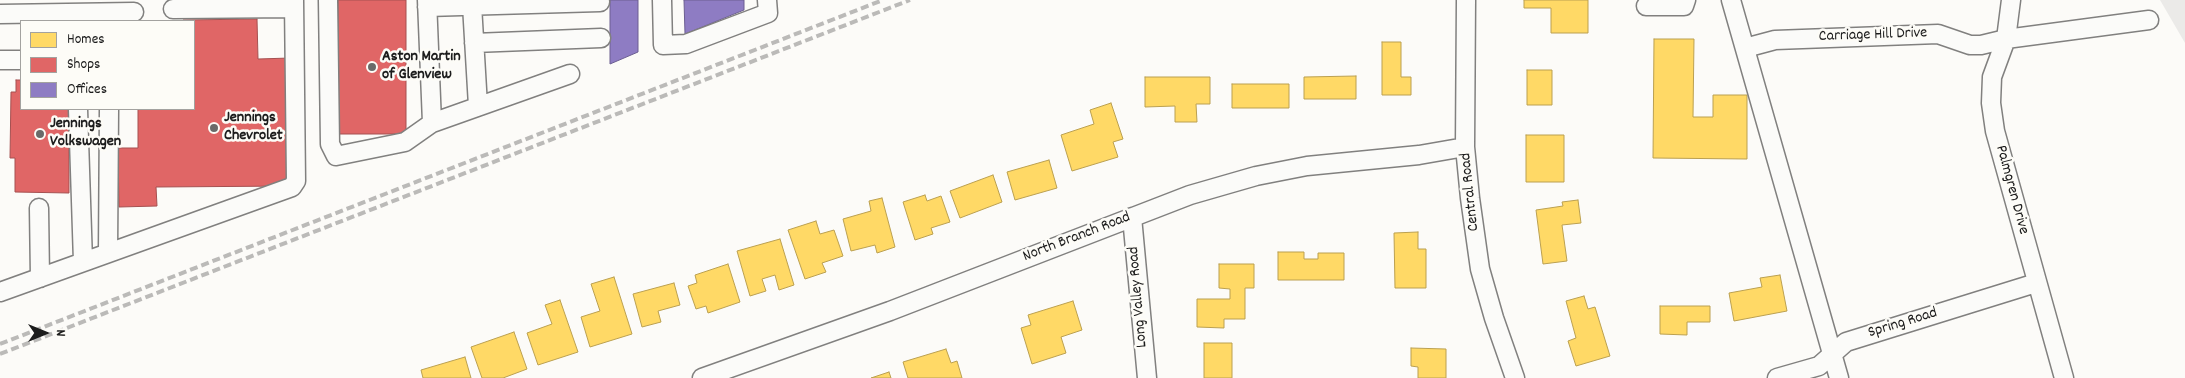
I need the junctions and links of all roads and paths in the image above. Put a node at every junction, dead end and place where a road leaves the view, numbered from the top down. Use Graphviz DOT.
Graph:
graph roads {
  1 [pos="328,0"];
  2 [pos="662,0"];
  3 [pos="767,0"];
  4 [pos="1466,0"];
  5 [pos="1686,0"];
  6 [pos="1731,0"];
  7 [pos="2011,0"];
  8 [pos="600,2"];
  9 [pos="427,3"];
  10 [pos="294,4"];
  11 [pos="472,5"];
  12 [pos="1646,6"];
  13 [pos="173,10"];
  14 [pos="134,12"];
  15 [pos="0,14"];
  16 [pos="2149,20"];
  17 [pos="601,38"];
  18 [pos="2006,39"];
  19 [pos="474,43"];
  20 [pos="1745,48"];
  21 [pos="0,60"];
  22 [pos="20,60"];
  23 [pos="570,74"];
  24 [pos="478,106"];
  25 [pos="78,110"];
  26 [pos="109,110"];
  27 [pos="432,123"];
  28 [pos="1465,147"];
  29 [pos="39,208"];
  30 [pos="1132,217"];
  31 [pos="108,253"];
  32 [pos="83,262"];
  33 [pos="40,278"];
  34 [pos="2036,283"];
  35 [pos="0,292"];
  36 [pos="1832,354"];
  37 [pos="702,378"];
  38 [pos="1147,378"];
  39 [pos="1516,378"];
  40 [pos="1777,378"];
  41 [pos="1838,378"];
  42 [pos="2064,378"];
  1 -- 27 [label="street"];
  2 -- 3 [label="street"];
  4 -- 28 [label="street, Central Road"];
  5 -- 12 [label="street"];
  6 -- 20 [label="street"];
  7 -- 18 [label="street, Palmgren Drive"];
  8 -- 11 [label="street"];
  9 -- 11 [label="street"];
  9 -- 27 [label="street"];
  10 -- 13 [label="street"];
  10 -- 31 [label="street"];
  11 -- 19 [label="street"];
  14 -- 15 [label="street"];
  16 -- 18 [label="street, Carriage Hill Drive"];
  17 -- 19 [label="street"];
  18 -- 20 [label="street, Carriage Hill Drive"];
  18 -- 34 [label="street, Palmgren Drive"];
  19 -- 24 [label="street"];
  20 -- 36 [label="street"];
  21 -- 22 [label="street"];
  23 -- 24 [label="street"];
  24 -- 27 [label="street"];
  25 -- 32 [label="street"];
  26 -- 31 [label="street"];
  28 -- 30 [label="street, North Branch Road"];
  28 -- 39 [label="street, Central Road"];
  29 -- 33 [label="street"];
  30 -- 37 [label="street, North Branch Road"];
  30 -- 38 [label="street, Long Valley Road"];
  31 -- 32 [label="street"];
  32 -- 33 [label="street"];
  33 -- 35 [label="street"];
  34 -- 36 [label="street, Spring Road"];
  34 -- 42 [label="street, Palmgren Drive"];
  36 -- 40 [label="street, Spring Road"];
  36 -- 41 [label="street"];
}
